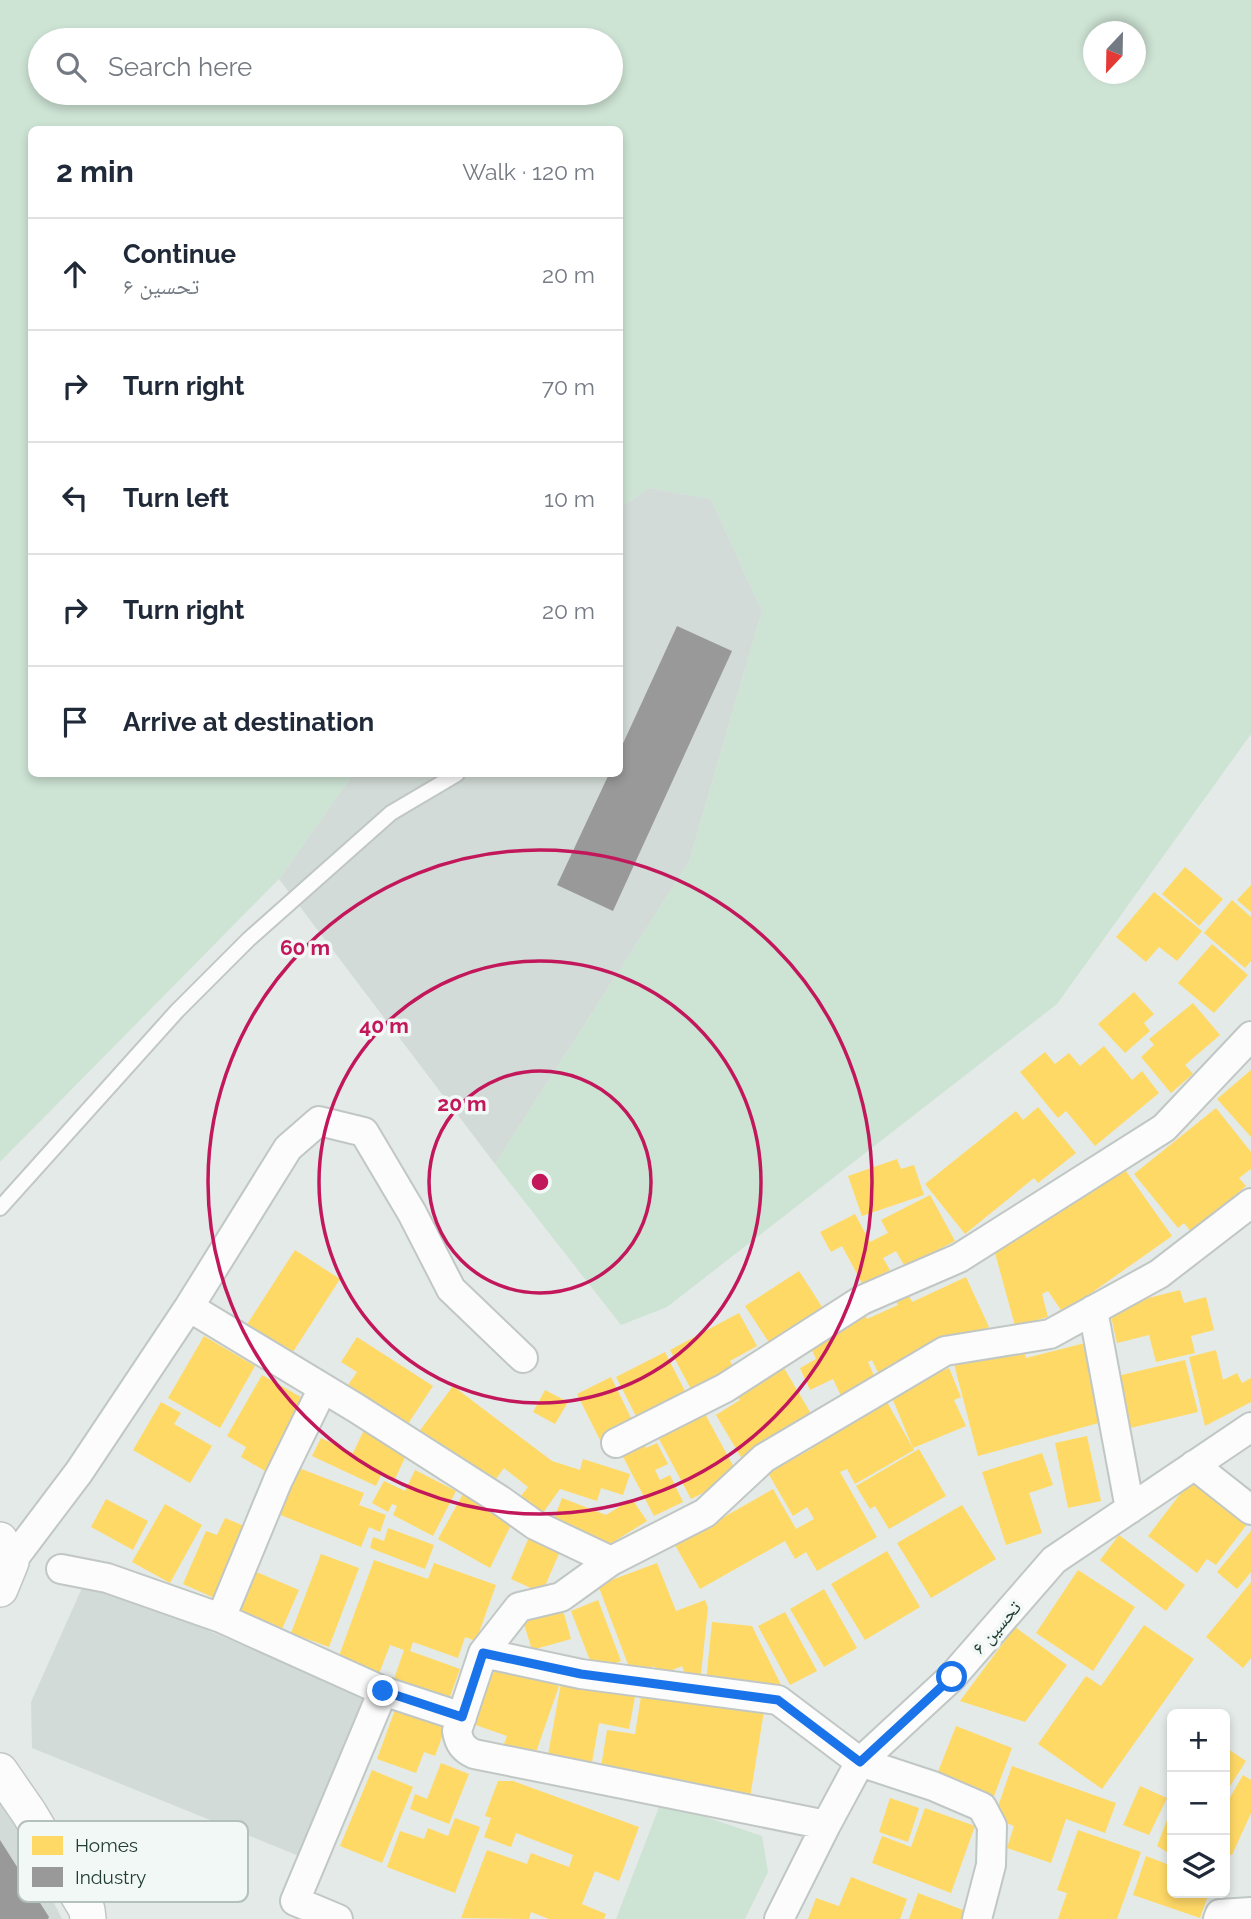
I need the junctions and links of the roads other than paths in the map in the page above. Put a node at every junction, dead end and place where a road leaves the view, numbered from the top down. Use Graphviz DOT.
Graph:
graph roads {
  1 [pos="452,777"];
  2 [pos="1251,1035"];
  3 [pos="1251,1203"];
  4 [pos="0,1208"];
  5 [pos="189,1307"];
  6 [pos="1093,1310"];
  7 [pos="523,1358"];
  8 [pos="323,1388"];
  9 [pos="1251,1427"];
  10 [pos="616,1443"];
  11 [pos="1194,1465"];
  12 [pos="1130,1509"];
  13 [pos="1251,1510"];
  14 [pos="611,1562"];
  15 [pos="4,1564"];
  16 [pos="61,1569"];
  17 [pos="220,1618"];
  18 [pos="483,1653"];
  19 [pos="383,1691"];
  20 [pos="462,1717"];
  21 [pos="860,1762"];
  22 [pos="0,1772"];
  23 [pos="34,1821"];
  24 [pos="826,1825"];
  25 [pos="82,1902"];
  26 [pos="1251,1912"];
  27 [pos="1219,1917"];
  28 [pos="88,1919"];
  29 [pos="338,1919"];
  30 [pos="779,1919"];
  31 [pos="976,1919"];
  1 -- 4 [label="lane"];
  2 -- 10 [label="street"];
  3 -- 6 [label="street"];
  5 -- 7 [label="street"];
  5 -- 8 [label="street"];
  5 -- 15 [label="street"];
  6 -- 12 [label="street"];
  6 -- 14 [label="street"];
  8 -- 14 [label="street"];
  8 -- 17 [label="street"];
  9 -- 11 [label="street, تحسین ۶"];
  11 -- 12 [label="street, تحسین ۶"];
  11 -- 13 [label="street"];
  12 -- 21 [label="street, تحسین ۶"];
  14 -- 18 [label="street"];
  16 -- 17 [label="street"];
  17 -- 19 [label="street"];
  18 -- 20 [label="street"];
  18 -- 21 [label="street"];
  19 -- 20 [label="street"];
  19 -- 29 [label="street"];
  20 -- 24 [label="street"];
  21 -- 24 [label="street, تحسین ۶"];
  21 -- 31 [label="street"];
  22 -- 23 [label="street"];
  24 -- 30 [label="street, تحسین ۶"];
  25 -- 28 [label="street"];
  26 -- 27 [label="street"];
}
